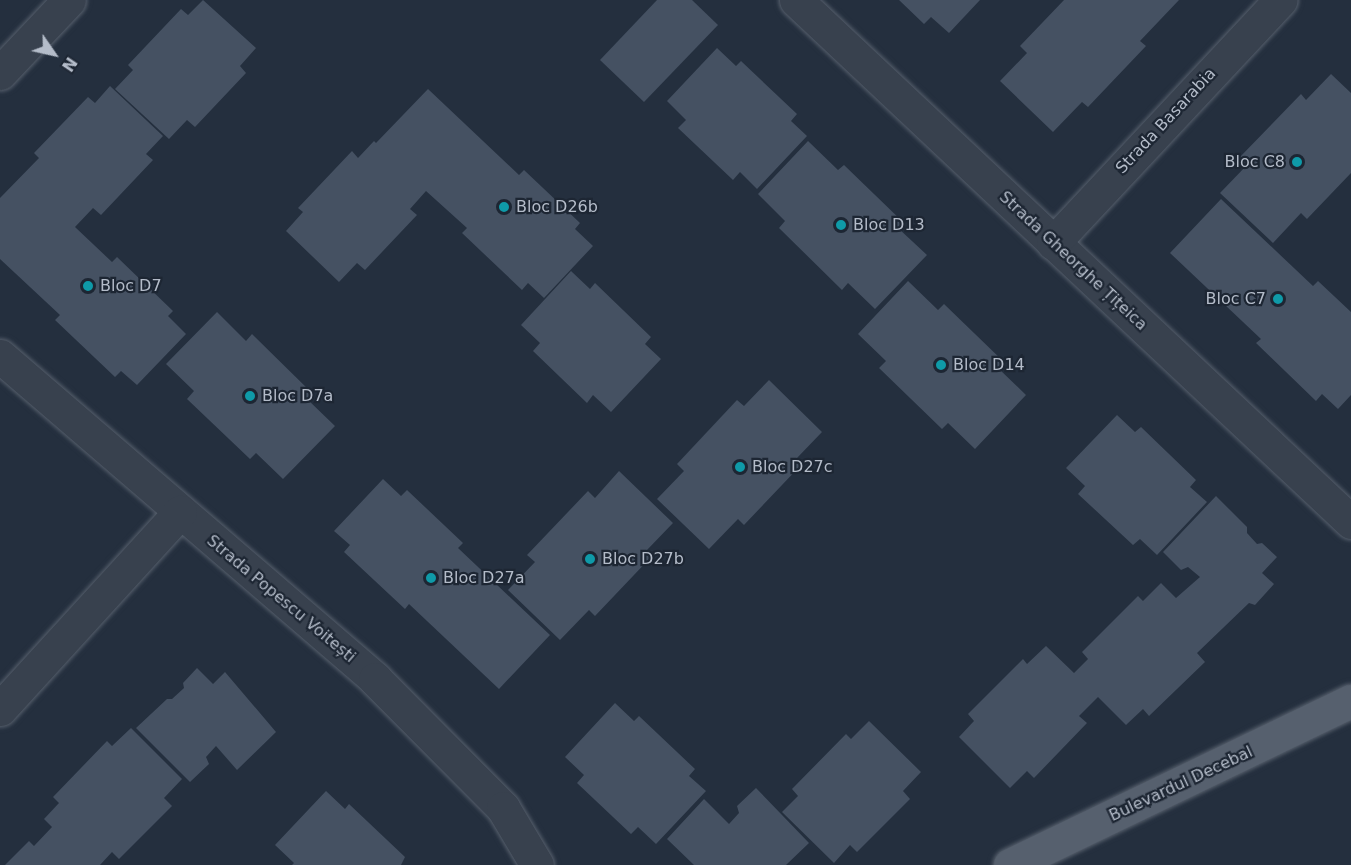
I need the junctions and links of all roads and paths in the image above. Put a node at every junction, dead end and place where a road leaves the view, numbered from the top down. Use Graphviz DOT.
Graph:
graph roads {
  1 [pos="69,0"];
  2 [pos="796,0"];
  3 [pos="1280,0"];
  4 [pos="0,73"];
  5 [pos="1053,243"];
  6 [pos="0,356"];
  7 [pos="180,512"];
  8 [pos="1351,522"];
  9 [pos="1351,701"];
  10 [pos="0,709"];
  11 [pos="537,865"];
  12 [pos="1010,865"];
  1 -- 4 [label="street"];
  2 -- 5 [label="street, Strada Gheorghe Țițeica"];
  3 -- 5 [label="street, Strada Basarabia"];
  5 -- 8 [label="street, Strada Gheorghe Țițeica"];
  6 -- 7 [label="street, Strada Popescu Voitești"];
  7 -- 10 [label="street"];
  7 -- 11 [label="street, Strada Popescu Voitești"];
  9 -- 12 [label="main road, Bulevardul Decebal"];
}
